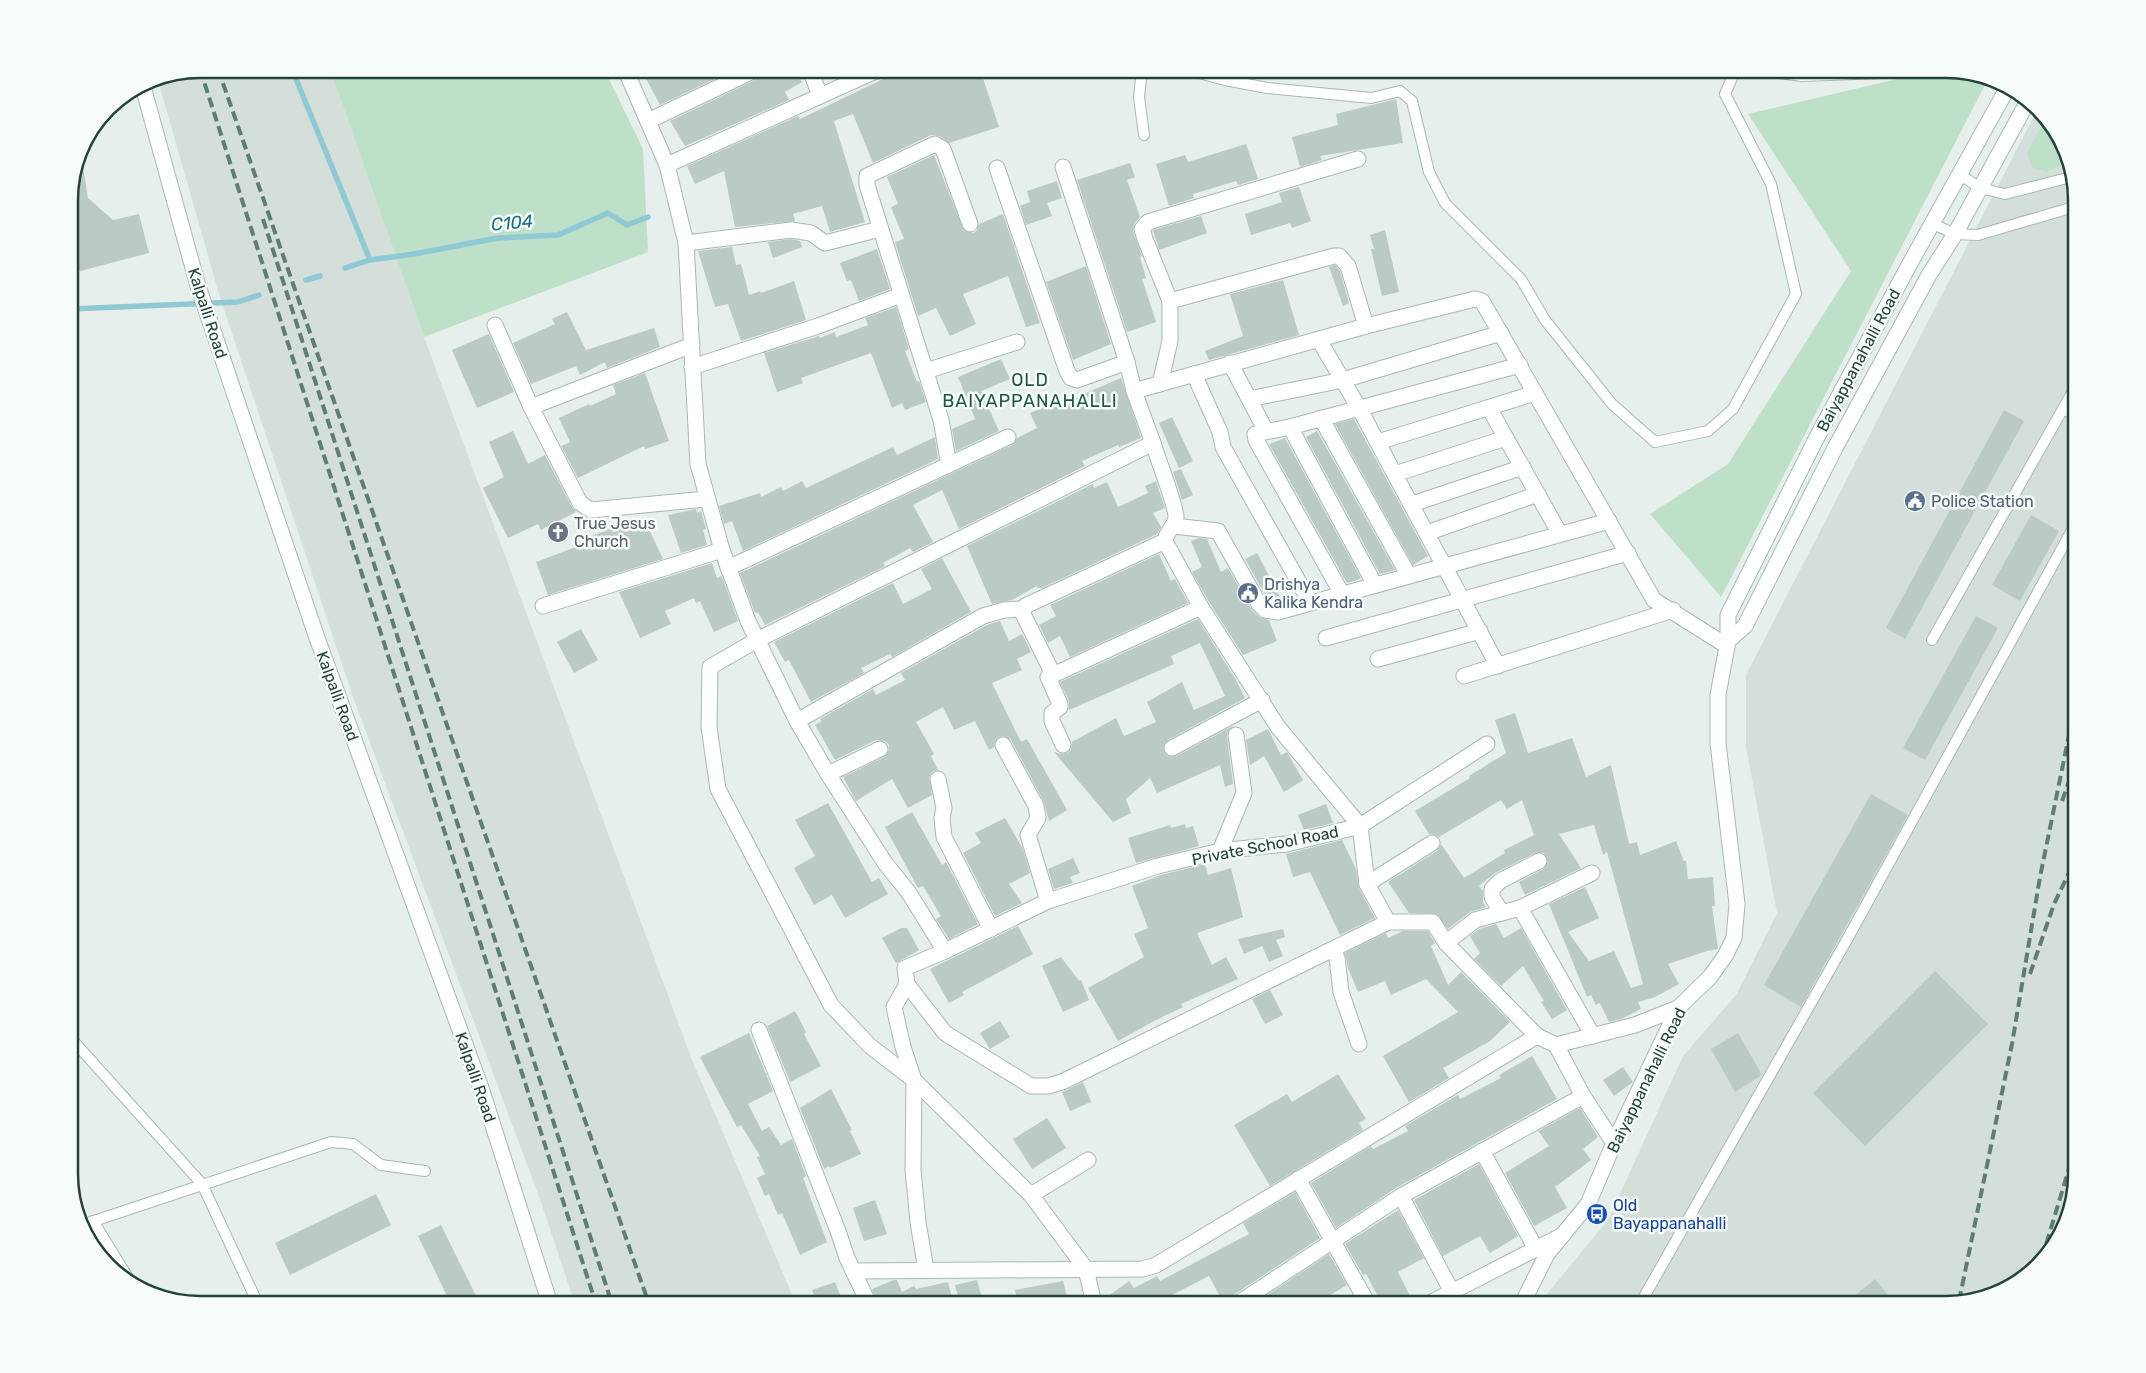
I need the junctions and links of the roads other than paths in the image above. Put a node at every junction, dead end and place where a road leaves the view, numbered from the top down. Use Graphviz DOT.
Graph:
graph roads {
  1 [pos="1141,77"];
  2 [pos="1216,77"];
  3 [pos="1732,77"];
  4 [pos="633,78"];
  5 [pos="739,78"];
  6 [pos="813,78"];
  7 [pos="861,78"];
  8 [pos="144,91"];
  9 [pos="2005,92"];
  10 [pos="820,96"];
  11 [pos="2025,106"];
  12 [pos="648,121"];
  13 [pos="1144,135"];
  14 [pos="1358,159"];
  15 [pos="667,165"];
  16 [pos="1063,167"];
  17 [pos="997,168"];
  18 [pos="1959,174"];
  19 [pos="2066,178"];
  20 [pos="1980,188"];
  21 [pos="2068,209"];
  22 [pos="970,224"];
  23 [pos="1932,224"];
  24 [pos="880,228"];
  25 [pos="1955,234"];
  26 [pos="686,243"];
  27 [pos="1908,267"];
  28 [pos="1929,276"];
  29 [pos="901,295"];
  30 [pos="1170,301"];
  31 [pos="496,325"];
  32 [pos="1366,326"];
  33 [pos="1501,334"];
  34 [pos="1319,340"];
  35 [pos="1017,342"];
  36 [pos="692,345"];
  37 [pos="1127,362"];
  38 [pos="1230,363"];
  39 [pos="1520,365"];
  40 [pos="692,367"];
  41 [pos="926,371"];
  42 [pos="1194,374"];
  43 [pos="1343,380"];
  44 [pos="1160,384"];
  45 [pos="1134,391"];
  46 [pos="1535,393"];
  47 [pos="1249,399"];
  48 [pos="2068,401"];
  49 [pos="531,407"];
  50 [pos="1360,408"];
  51 [pos="1489,408"];
  52 [pos="2064,409"];
  53 [pos="2068,411"];
  54 [pos="1321,418"];
  55 [pos="1290,427"];
  56 [pos="1266,431"];
  57 [pos="1008,437"];
  58 [pos="1506,438"];
  59 [pos="1378,442"];
  60 [pos="1153,443"];
  61 [pos="949,465"];
  62 [pos="1523,467"];
  63 [pos="1395,474"];
  64 [pos="1538,494"];
  65 [pos="706,499"];
  66 [pos="1412,504"];
  67 [pos="1609,521"];
  68 [pos="1174,526"];
  69 [pos="1427,533"];
  70 [pos="1560,534"];
  71 [pos="2068,537"];
  72 [pos="1165,541"];
  73 [pos="722,550"];
  74 [pos="1628,553"];
  75 [pos="1445,566"];
  76 [pos="728,568"];
  77 [pos="1409,576"];
  78 [pos="1376,585"];
  79 [pos="1342,594"];
  80 [pos="1463,599"];
  81 [pos="1310,602"];
  82 [pos="543,606"];
  83 [pos="1201,607"];
  84 [pos="1023,609"];
  85 [pos="1673,610"];
  86 [pos="1480,632"];
  87 [pos="1326,638"];
  88 [pos="756,640"];
  89 [pos="1932,640"];
  90 [pos="1728,644"];
  91 [pos="1378,659"];
  92 [pos="1498,666"];
  93 [pos="1052,672"];
  94 [pos="1464,676"];
  95 [pos="1262,700"];
  96 [pos="797,721"];
  97 [pos="1236,735"];
  98 [pos="1487,744"];
  99 [pos="1003,745"];
  100 [pos="1063,745"];
  101 [pos="1172,748"];
  102 [pos="880,749"];
  103 [pos="828,774"];
  104 [pos="938,779"];
  105 [pos="1360,826"];
  106 [pos="1432,843"];
  107 [pos="1220,851"];
  108 [pos="1539,861"];
  109 [pos="1592,873"];
  110 [pos="1367,884"];
  111 [pos="1048,901"];
  112 [pos="1520,908"];
  113 [pos="1502,913"];
  114 [pos="1388,922"];
  115 [pos="990,929"];
  116 [pos="1446,943"];
  117 [pos="1334,949"];
  118 [pos="944,951"];
  119 [pos="907,984"];
  120 [pos="1678,1008"];
  121 [pos="759,1030"];
  122 [pos="1537,1036"];
  123 [pos="1593,1036"];
  124 [pos="1358,1044"];
  125 [pos="1556,1045"];
  126 [pos="78,1046"];
  127 [pos="914,1080"];
  128 [pos="1583,1096"];
  129 [pos="1614,1143"];
  130 [pos="1482,1151"];
  131 [pos="1088,1160"];
  132 [pos="424,1171"];
  133 [pos="1298,1179"];
  134 [pos="202,1184"];
  135 [pos="1031,1195"];
  136 [pos="1401,1196"];
  137 [pos="93,1221"];
  138 [pos="88,1223"];
  139 [pos="1564,1234"];
  140 [pos="1332,1241"];
  141 [pos="1536,1248"];
  142 [pos="121,1267"];
  143 [pos="1086,1269"];
  144 [pos="926,1270"];
  145 [pos="853,1271"];
  146 [pos="1452,1292"];
  147 [pos="254,1296"];
  148 [pos="547,1296"];
  149 [pos="865,1296"];
  150 [pos="1092,1296"];
  151 [pos="1249,1296"];
  152 [pos="1363,1296"];
  153 [pos="1444,1296"];
  154 [pos="1526,1296"];
  155 [pos="1645,1296"];
  1 -- 13 [label="lane"];
  2 -- 3 [label="lane"];
  4 -- 12 [label="street"];
  5 -- 12 [label="street"];
  6 -- 10 [label="street"];
  7 -- 10 [label="street"];
  8 -- 148 [label="street, Kalpalli Road"];
  9 -- 18 [label="street, Baiyappanahalli Road"];
  10 -- 15 [label="street"];
  11 -- 20 [label="street, Baiyappanahalli Road"];
  12 -- 15 [label="street"];
  14 -- 30 [label="street"];
  15 -- 26 [label="street"];
  16 -- 37 [label="street"];
  17 -- 37 [label="street"];
  18 -- 20 [label="lane"];
  18 -- 23 [label="street, Baiyappanahalli Road"];
  19 -- 20 [label="lane"];
  20 -- 25 [label="street, Baiyappanahalli Road"];
  21 -- 25 [label="lane"];
  22 -- 24 [label="street"];
  23 -- 25 [label="lane"];
  23 -- 27 [label="street, Baiyappanahalli Road"];
  24 -- 26 [label="street"];
  24 -- 29 [label="street"];
  25 -- 28 [label="street, Baiyappanahalli Road"];
  26 -- 36 [label="street"];
  27 -- 28 [label="street"];
  27 -- 90 [label="street, Baiyappanahalli Road"];
  28 -- 90 [label="street, Baiyappanahalli Road"];
  29 -- 40 [label="street"];
  29 -- 41 [label="street"];
  30 -- 32 [label="street"];
  30 -- 44 [label="street"];
  31 -- 49 [label="street"];
  32 -- 33 [label="street"];
  32 -- 34 [label="street"];
  33 -- 39 [label="street"];
  33 -- 43 [label="street"];
  34 -- 38 [label="street"];
  34 -- 43 [label="street"];
  35 -- 41 [label="street"];
  36 -- 40 [label="street"];
  36 -- 49 [label="street"];
  37 -- 45 [label="street"];
  38 -- 42 [label="street"];
  38 -- 47 [label="street"];
  39 -- 46 [label="street"];
  39 -- 50 [label="street"];
  40 -- 65 [label="street"];
  41 -- 61 [label="street"];
  42 -- 44 [label="street"];
  42 -- 81 [label="street"];
  43 -- 47 [label="street"];
  43 -- 50 [label="street"];
  44 -- 45 [label="street"];
  45 -- 60 [label="street"];
  46 -- 51 [label="street"];
  46 -- 67 [label="street"];
  47 -- 56 [label="street"];
  48 -- 52 [label="lane"];
  49 -- 65 [label="street"];
  50 -- 54 [label="street"];
  50 -- 59 [label="street"];
  51 -- 58 [label="street"];
  51 -- 59 [label="street"];
  52 -- 53 [label="lane"];
  52 -- 89 [label="lane"];
  54 -- 55 [label="street"];
  54 -- 77 [label="street"];
  55 -- 56 [label="street"];
  55 -- 78 [label="street"];
  56 -- 79 [label="street"];
  57 -- 61 [label="street"];
  58 -- 62 [label="street"];
  58 -- 63 [label="street"];
  59 -- 63 [label="street"];
  60 -- 68 [label="street"];
  60 -- 88 [label="street"];
  61 -- 76 [label="street"];
  62 -- 64 [label="street"];
  62 -- 66 [label="street"];
  63 -- 66 [label="street"];
  64 -- 69 [label="street"];
  64 -- 70 [label="street"];
  65 -- 73 [label="street"];
  66 -- 69 [label="street"];
  67 -- 70 [label="street"];
  67 -- 74 [label="street"];
  68 -- 72 [label="street"];
  68 -- 81 [label="street"];
  69 -- 75 [label="street"];
  70 -- 75 [label="street"];
  71 -- 155 [label="lane"];
  72 -- 83 [label="street"];
  72 -- 84 [label="street"];
  73 -- 76 [label="street"];
  73 -- 82 [label="street"];
  74 -- 80 [label="street"];
  74 -- 85 [label="street"];
  75 -- 77 [label="street"];
  75 -- 80 [label="street"];
  76 -- 88 [label="street"];
  77 -- 78 [label="street"];
  78 -- 79 [label="street"];
  79 -- 81 [label="street"];
  80 -- 86 [label="street"];
  80 -- 87 [label="street"];
  83 -- 93 [label="street"];
  83 -- 95 [label="street"];
  84 -- 93 [label="street"];
  84 -- 96 [label="street"];
  85 -- 90 [label="street"];
  85 -- 92 [label="street"];
  86 -- 91 [label="street"];
  86 -- 92 [label="street"];
  88 -- 96 [label="street"];
  88 -- 127 [label="street"];
  90 -- 120 [label="street, Baiyappanahalli Road"];
  92 -- 94 [label="street"];
  93 -- 100 [label="street"];
  95 -- 101 [label="street"];
  95 -- 105 [label="street"];
  96 -- 103 [label="street"];
  97 -- 107 [label="street"];
  98 -- 105 [label="street"];
  99 -- 111 [label="street"];
  102 -- 103 [label="street"];
  103 -- 118 [label="street"];
  104 -- 115 [label="street"];
  105 -- 107 [label="street, Private School Road"];
  105 -- 110 [label="street, Private School Road"];
  106 -- 110 [label="street"];
  107 -- 111 [label="street, Private School Road"];
  108 -- 113 [label="street"];
  109 -- 112 [label="street"];
  110 -- 114 [label="street, Private School Road"];
  111 -- 115 [label="street, Private School Road"];
  112 -- 113 [label="street"];
  112 -- 123 [label="street"];
  113 -- 116 [label="street"];
  114 -- 116 [label="street"];
  114 -- 117 [label="street"];
  115 -- 118 [label="street, Private School Road"];
  116 -- 122 [label="street"];
  117 -- 119 [label="street"];
  117 -- 124 [label="street"];
  118 -- 119 [label="street, Private School Road"];
  119 -- 127 [label="street"];
  120 -- 123 [label="street"];
  120 -- 129 [label="street, Baiyappanahalli Road"];
  121 -- 145 [label="street"];
  122 -- 125 [label="street"];
  122 -- 133 [label="street"];
  123 -- 125 [label="street"];
  125 -- 128 [label="street"];
  126 -- 134 [label="lane"];
  127 -- 135 [label="street"];
  127 -- 144 [label="street"];
  128 -- 129 [label="street"];
  128 -- 130 [label="street"];
  129 -- 139 [label="street, Baiyappanahalli Road"];
  130 -- 136 [label="street"];
  130 -- 141 [label="street"];
  131 -- 135 [label="street"];
  132 -- 134 [label="lane"];
  133 -- 140 [label="street"];
  133 -- 143 [label="street"];
  134 -- 137 [label="lane"];
  134 -- 147 [label="lane"];
  135 -- 143 [label="street"];
  136 -- 140 [label="street"];
  136 -- 146 [label="street"];
  137 -- 138 [label="lane"];
  137 -- 142 [label="lane"];
  139 -- 141 [label="street"];
  139 -- 154 [label="street, Baiyappanahalli Road"];
  140 -- 151 [label="street"];
  140 -- 152 [label="street"];
  141 -- 146 [label="street"];
  143 -- 144 [label="street"];
  143 -- 150 [label="street"];
  144 -- 145 [label="street"];
  145 -- 149 [label="street"];
  146 -- 153 [label="street"];
}
